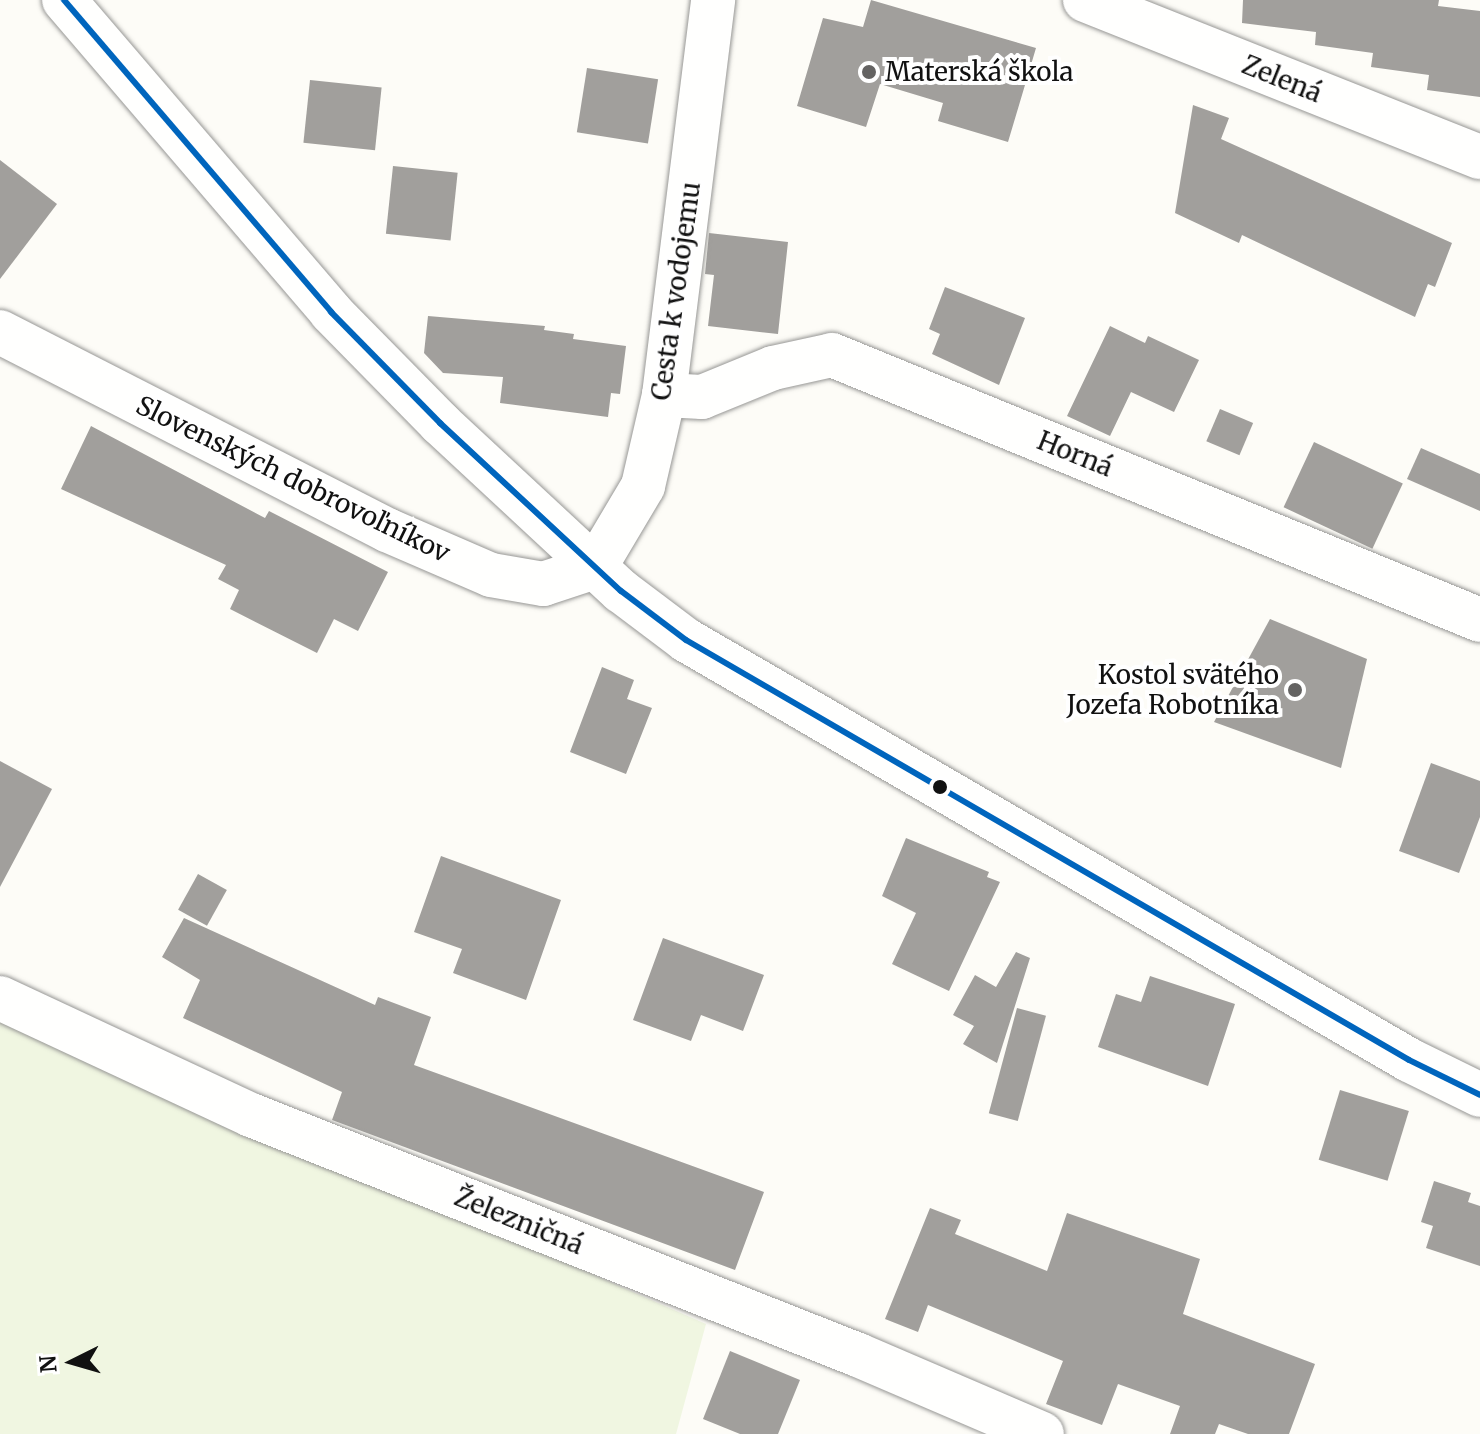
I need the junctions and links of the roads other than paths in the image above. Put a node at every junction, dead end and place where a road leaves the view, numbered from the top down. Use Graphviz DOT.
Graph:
graph roads {
  1 [pos="64,0"];
  2 [pos="713,0"];
  3 [pos="1085,0"];
  4 [pos="1480,157"];
  5 [pos="0,332"];
  6 [pos="664,395"];
  7 [pos="595,567"];
  8 [pos="1480,620"];
  9 [pos="0,998"];
  10 [pos="1480,1095"];
  11 [pos="1042,1434"];
  1 -- 7 [label="street"];
  2 -- 6 [label="street, Cesta k vodojemu"];
  3 -- 4 [label="street, Zelená"];
  5 -- 7 [label="street, Slovenských dobrovoľníkov"];
  6 -- 7 [label="street, Cesta k vodojemu"];
  6 -- 8 [label="street, Horná"];
  7 -- 10 [label="street"];
  9 -- 11 [label="street, Železničná"];
}
